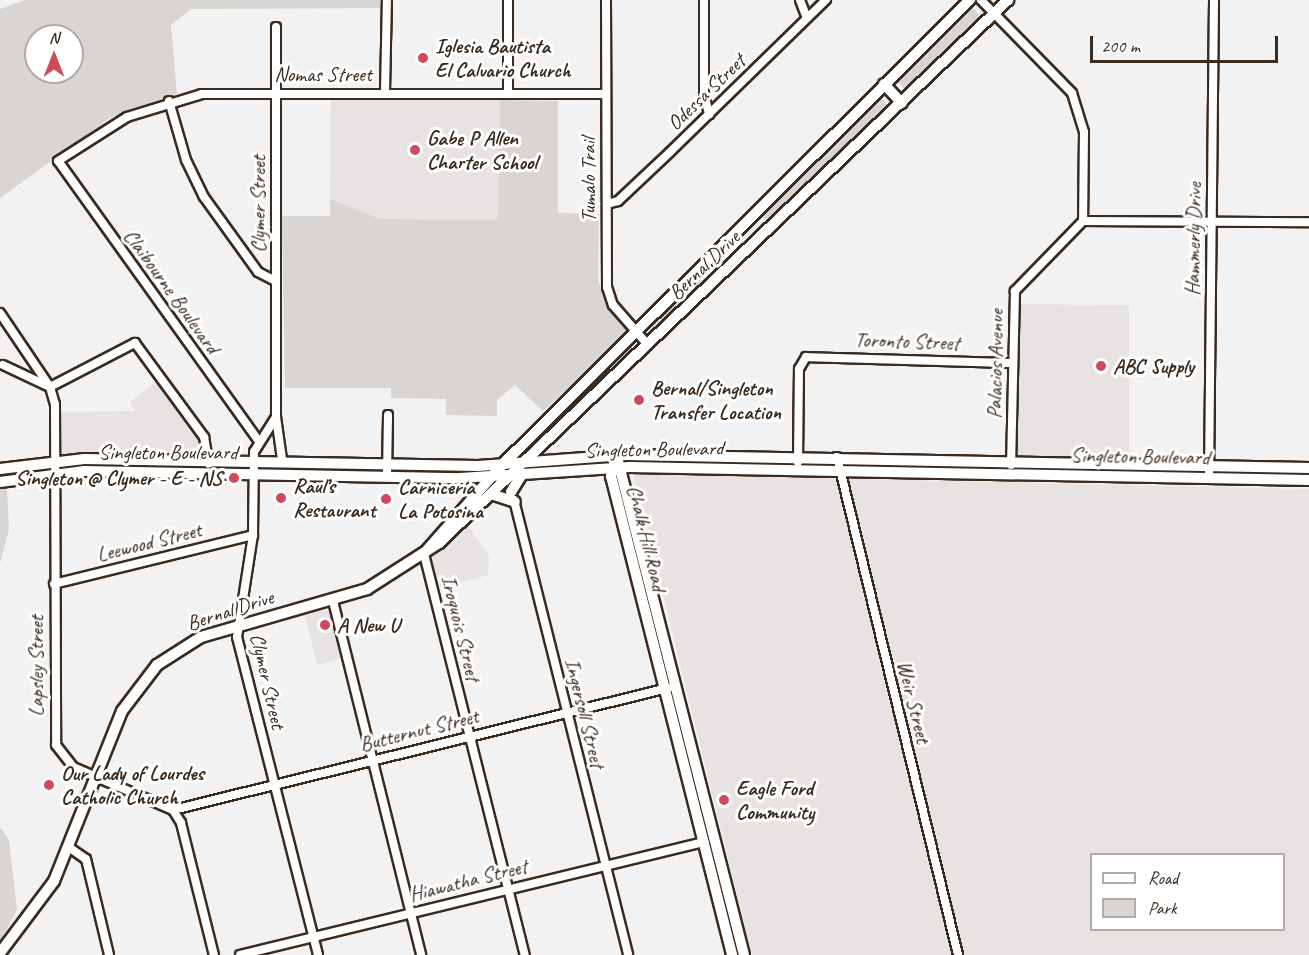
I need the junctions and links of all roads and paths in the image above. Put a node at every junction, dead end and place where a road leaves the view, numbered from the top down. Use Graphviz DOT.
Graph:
graph roads {
  1 [pos="387,0"];
  2 [pos="508,0"];
  3 [pos="606,0"];
  4 [pos="704,0"];
  5 [pos="800,0"];
  6 [pos="826,0"];
  7 [pos="970,0"];
  8 [pos="981,0"];
  9 [pos="1008,0"];
  10 [pos="1214,0"];
  11 [pos="994,13"];
  12 [pos="807,18"];
  13 [pos="276,27"];
  14 [pos="884,84"];
  15 [pos="385,92"];
  16 [pos="276,93"];
  17 [pos="508,93"];
  18 [pos="606,94"];
  19 [pos="169,101"];
  20 [pos="902,103"];
  21 [pos="709,114"];
  22 [pos="58,162"];
  23 [pos="607,204"];
  24 [pos="748,220"];
  25 [pos="1083,220"];
  26 [pos="1211,220"];
  27 [pos="1309,222"];
  28 [pos="762,235"];
  29 [pos="711,260"];
  30 [pos="276,281"];
  31 [pos="694,301"];
  32 [pos="0,313"];
  33 [pos="637,332"];
  34 [pos="648,345"];
  35 [pos="1012,363"];
  36 [pos="3,365"];
  37 [pos="50,387"];
  38 [pos="388,415"];
  39 [pos="276,417"];
  40 [pos="258,440"];
  41 [pos="548,441"];
  42 [pos="617,456"];
  43 [pos="798,457"];
  44 [pos="837,457"];
  45 [pos="209,459"];
  46 [pos="253,459"];
  47 [pos="282,459"];
  48 [pos="558,460"];
  49 [pos="1011,461"];
  50 [pos="53,462"];
  51 [pos="388,462"];
  52 [pos="1063,462"];
  53 [pos="522,464"];
  54 [pos="502,465"];
  55 [pos="1209,466"];
  56 [pos="616,468"];
  57 [pos="1309,468"];
  58 [pos="0,469"];
  59 [pos="798,469"];
  60 [pos="838,470"];
  61 [pos="209,471"];
  62 [pos="252,471"];
  63 [pos="53,473"];
  64 [pos="1010,473"];
  65 [pos="387,474"];
  66 [pos="1063,474"];
  67 [pos="521,476"];
  68 [pos="490,477"];
  69 [pos="460,478"];
  70 [pos="507,478"];
  71 [pos="1209,478"];
  72 [pos="1309,480"];
  73 [pos="1,482"];
  74 [pos="491,494"];
  75 [pos="513,497"];
  76 [pos="468,499"];
  77 [pos="253,535"];
  78 [pos="424,554"];
  79 [pos="54,584"];
  80 [pos="333,601"];
  81 [pos="237,625"];
  82 [pos="670,687"];
  83 [pos="566,712"];
  84 [pos="470,736"];
  85 [pos="372,760"];
  86 [pos="96,777"];
  87 [pos="275,784"];
  88 [pos="172,810"];
  89 [pos="702,811"];
  90 [pos="704,842"];
  91 [pos="70,848"];
  92 [pos="605,865"];
  93 [pos="508,889"];
  94 [pos="411,913"];
  95 [pos="730,924"];
  96 [pos="314,938"];
  97 [pos="0,953"];
  98 [pos="109,955"];
  99 [pos="214,955"];
  100 [pos="240,955"];
  101 [pos="318,955"];
  102 [pos="421,955"];
  103 [pos="525,955"];
  104 [pos="628,955"];
  105 [pos="732,955"];
  106 [pos="744,955"];
  107 [pos="958,955"];
  1 -- 15 [label="street"];
  2 -- 17 [label="street"];
  3 -- 18 [label="street, Tumalo Trail"];
  4 -- 21 [label="street"];
  5 -- 12 [label="street"];
  6 -- 12 [label="street, Odessa Street"];
  7 -- 14 [label="street, Bernal Drive"];
  8 -- 11 [label="street"];
  9 -- 11 [label="street, Bernal Drive"];
  10 -- 26 [label="street, Hammerly Drive"];
  11 -- 20 [label="street, Bernal Drive"];
  11 -- 25 [label="street"];
  12 -- 21 [label="street, Odessa Street"];
  13 -- 16 [label="street, Clymer Street"];
  14 -- 20 [label="street"];
  14 -- 24 [label="street, Bernal Drive"];
  15 -- 16 [label="street, Nomas Street"];
  15 -- 17 [label="street, Nomas Street"];
  16 -- 19 [label="street, Nomas Street"];
  16 -- 30 [label="street, Clymer Street"];
  17 -- 18 [label="street, Nomas Street"];
  18 -- 23 [label="street, Tumalo Trail"];
  19 -- 22 [label="street, Nomas Street"];
  19 -- 30 [label="street"];
  20 -- 28 [label="street, Bernal Drive"];
  21 -- 23 [label="street, Odessa Street"];
  22 -- 40 [label="street, Claibourne Boulevard"];
  23 -- 33 [label="street, Tumalo Trail"];
  24 -- 28 [label="street"];
  24 -- 29 [label="street, Bernal Drive"];
  25 -- 26 [label="street"];
  25 -- 35 [label="street, Palacios Avenue"];
  26 -- 27 [label="street"];
  26 -- 55 [label="street, Hammerly Drive"];
  28 -- 31 [label="street, Bernal Drive"];
  29 -- 31 [label="street"];
  29 -- 33 [label="street, Bernal Drive"];
  30 -- 39 [label="street, Clymer Street"];
  31 -- 34 [label="street, Bernal Drive"];
  32 -- 37 [label="street, Lapsley Street"];
  33 -- 34 [label="street, Tumalo Trail"];
  33 -- 54 [label="street, Bernal Drive"];
  34 -- 41 [label="street, Bernal Drive"];
  35 -- 43 [label="street, Toronto Street"];
  35 -- 49 [label="street, Palacios Avenue"];
  36 -- 37 [label="street"];
  37 -- 45 [label="street"];
  37 -- 50 [label="street, Lapsley Street"];
  38 -- 51 [label="street"];
  39 -- 40 [label="street, Clymer Street"];
  39 -- 47 [label="street, Clymer Street"];
  40 -- 46 [label="street, Clymer Street"];
  41 -- 48 [label="street"];
  41 -- 53 [label="street, Bernal Drive"];
  42 -- 43 [label="street, Singleton Boulevard"];
  42 -- 48 [label="street, Singleton Boulevard"];
  42 -- 56 [label="street, Chalk Hill Road"];
  43 -- 44 [label="street, Singleton Boulevard"];
  43 -- 59 [label="street"];
  44 -- 49 [label="street, Singleton Boulevard"];
  44 -- 60 [label="street, Weir Street"];
  45 -- 46 [label="street, Singleton Boulevard"];
  45 -- 50 [label="street, Singleton Boulevard"];
  45 -- 61 [label="street"];
  46 -- 47 [label="street, Singleton Boulevard"];
  46 -- 62 [label="street, Clymer Street"];
  47 -- 51 [label="street, Singleton Boulevard"];
  48 -- 53 [label="street, Singleton Boulevard"];
  49 -- 52 [label="street, Singleton Boulevard"];
  49 -- 64 [label="street, Palacios Avenue"];
  50 -- 58 [label="street, Singleton Boulevard"];
  50 -- 63 [label="street, Lapsley Street"];
  51 -- 54 [label="street, Singleton Boulevard"];
  51 -- 65 [label="street"];
  52 -- 55 [label="street, Singleton Boulevard"];
  52 -- 66 [label="street"];
  53 -- 54 [label="street, Singleton Boulevard"];
  53 -- 70 [label="street, Bernal Drive"];
  54 -- 68 [label="street, Bernal Drive"];
  55 -- 57 [label="street, Singleton Boulevard"];
  55 -- 71 [label="street, Hammerly Drive"];
  56 -- 59 [label="street, Singleton Boulevard"];
  56 -- 67 [label="street, Singleton Boulevard"];
  56 -- 82 [label="street, Chalk Hill Road"];
  59 -- 60 [label="street, Singleton Boulevard"];
  60 -- 64 [label="street, Singleton Boulevard"];
  60 -- 107 [label="street, Weir Street"];
  61 -- 62 [label="street, Singleton Boulevard"];
  61 -- 63 [label="street, Singleton Boulevard"];
  62 -- 65 [label="street, Singleton Boulevard"];
  62 -- 77 [label="street, Clymer Street"];
  63 -- 73 [label="street, Singleton Boulevard"];
  63 -- 79 [label="street, Lapsley Street"];
  64 -- 66 [label="street, Singleton Boulevard"];
  65 -- 69 [label="street, Singleton Boulevard"];
  66 -- 71 [label="street, Singleton Boulevard"];
  67 -- 70 [label="street, Singleton Boulevard"];
  67 -- 75 [label="street"];
  68 -- 69 [label="street, Singleton Boulevard"];
  68 -- 70 [label="street, Singleton Boulevard"];
  68 -- 76 [label="street, Bernal Drive"];
  69 -- 76 [label="street"];
  70 -- 74 [label="street, Bernal Drive"];
  70 -- 75 [label="street, Ingersoll Street"];
  71 -- 72 [label="street, Singleton Boulevard"];
  74 -- 75 [label="street"];
  74 -- 78 [label="street, Bernal Drive"];
  75 -- 83 [label="street, Ingersoll Street"];
  76 -- 78 [label="street, Bernal Drive"];
  77 -- 79 [label="street, Leewood Street"];
  77 -- 81 [label="street, Clymer Street"];
  78 -- 80 [label="street, Bernal Drive"];
  78 -- 84 [label="street, Iroquois Street"];
  79 -- 86 [label="street, Lapsley Street"];
  80 -- 81 [label="street, Bernal Drive"];
  80 -- 85 [label="street"];
  81 -- 86 [label="street, Bernal Drive"];
  81 -- 87 [label="street, Clymer Street"];
  82 -- 83 [label="street, Butternut Street"];
  82 -- 89 [label="street, Chalk Hill Road"];
  83 -- 84 [label="street, Butternut Street"];
  83 -- 92 [label="street, Ingersoll Street"];
  84 -- 85 [label="street, Butternut Street"];
  84 -- 93 [label="street, Iroquois Street"];
  85 -- 87 [label="street, Butternut Street"];
  85 -- 94 [label="street"];
  86 -- 88 [label="street, Lapsley Street"];
  86 -- 91 [label="street, Bernal Drive"];
  87 -- 88 [label="street, Butternut Street"];
  87 -- 96 [label="street, Clymer Street"];
  88 -- 99 [label="street"];
  89 -- 90 [label="street, Chalk Hill Road"];
  89 -- 95 [label="street, Chalk Hill Road"];
  90 -- 92 [label="street, Hiawatha Street"];
  90 -- 95 [label="street, Chalk Hill Road"];
  91 -- 97 [label="street, Bernal Drive"];
  91 -- 98 [label="street"];
  92 -- 93 [label="street, Hiawatha Street"];
  92 -- 104 [label="street, Ingersoll Street"];
  93 -- 94 [label="street, Hiawatha Street"];
  93 -- 103 [label="street, Iroquois Street"];
  94 -- 96 [label="street, Hiawatha Street"];
  94 -- 102 [label="street"];
  95 -- 105 [label="street, Chalk Hill Road"];
  95 -- 106 [label="street, Chalk Hill Road"];
  96 -- 100 [label="street, Hiawatha Street"];
  96 -- 101 [label="street, Clymer Street"];
}
